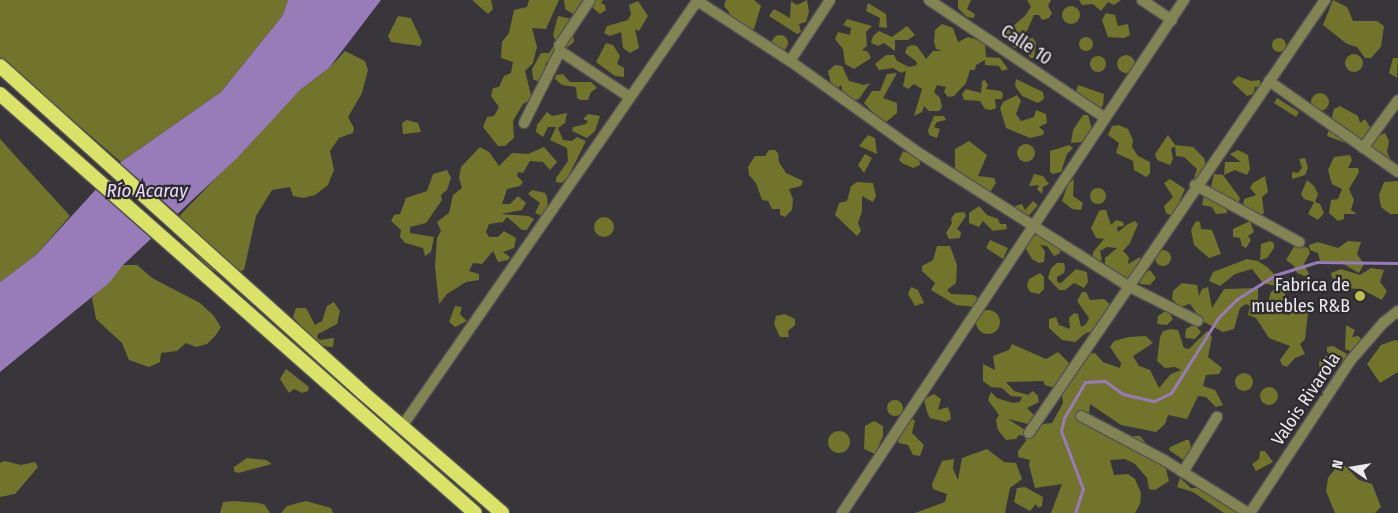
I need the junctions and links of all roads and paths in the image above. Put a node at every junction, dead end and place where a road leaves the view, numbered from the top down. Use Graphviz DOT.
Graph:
graph roads {
  1 [pos="590,0"];
  2 [pos="696,0"];
  3 [pos="830,0"];
  4 [pos="930,0"];
  5 [pos="1142,0"];
  6 [pos="1184,0"];
  7 [pos="1325,0"];
  8 [pos="1172,20"];
  9 [pos="560,52"];
  10 [pos="790,61"];
  11 [pos="0,66"];
  12 [pos="1269,81"];
  13 [pos="0,94"];
  14 [pos="628,96"];
  15 [pos="1398,100"];
  16 [pos="1104,118"];
  17 [pos="524,123"];
  18 [pos="1363,148"];
  19 [pos="1398,172"];
  20 [pos="1195,185"];
  21 [pos="1032,225"];
  22 [pos="1299,242"];
  23 [pos="1128,286"];
  24 [pos="1398,311"];
  25 [pos="1198,321"];
  26 [pos="1081,416"];
  27 [pos="1217,417"];
  28 [pos="403,425"];
  29 [pos="1029,433"];
  30 [pos="1184,472"];
  31 [pos="475,513"];
  32 [pos="502,513"];
  33 [pos="842,513"];
  34 [pos="1249,513"];
  1 -- 9 [label="street"];
  2 -- 10 [label="street"];
  2 -- 14 [label="street"];
  3 -- 10 [label="street"];
  4 -- 16 [label="street, Calle 10"];
  5 -- 8 [label="street"];
  6 -- 8 [label="street"];
  7 -- 12 [label="street"];
  8 -- 16 [label="street"];
  9 -- 14 [label="street"];
  9 -- 17 [label="street"];
  10 -- 21 [label="street"];
  11 -- 28 [label="highway"];
  12 -- 18 [label="street"];
  12 -- 20 [label="street"];
  13 -- 31 [label="highway"];
  14 -- 28 [label="street"];
  15 -- 18 [label="street"];
  16 -- 21 [label="street"];
  18 -- 19 [label="street"];
  20 -- 22 [label="street"];
  20 -- 23 [label="street"];
  21 -- 23 [label="street"];
  21 -- 33 [label="street"];
  23 -- 25 [label="street"];
  23 -- 29 [label="street"];
  24 -- 34 [label="street, Valois Rivarola"];
  26 -- 30 [label="street"];
  27 -- 30 [label="street"];
  28 -- 32 [label="highway"];
  30 -- 34 [label="street"];
}
